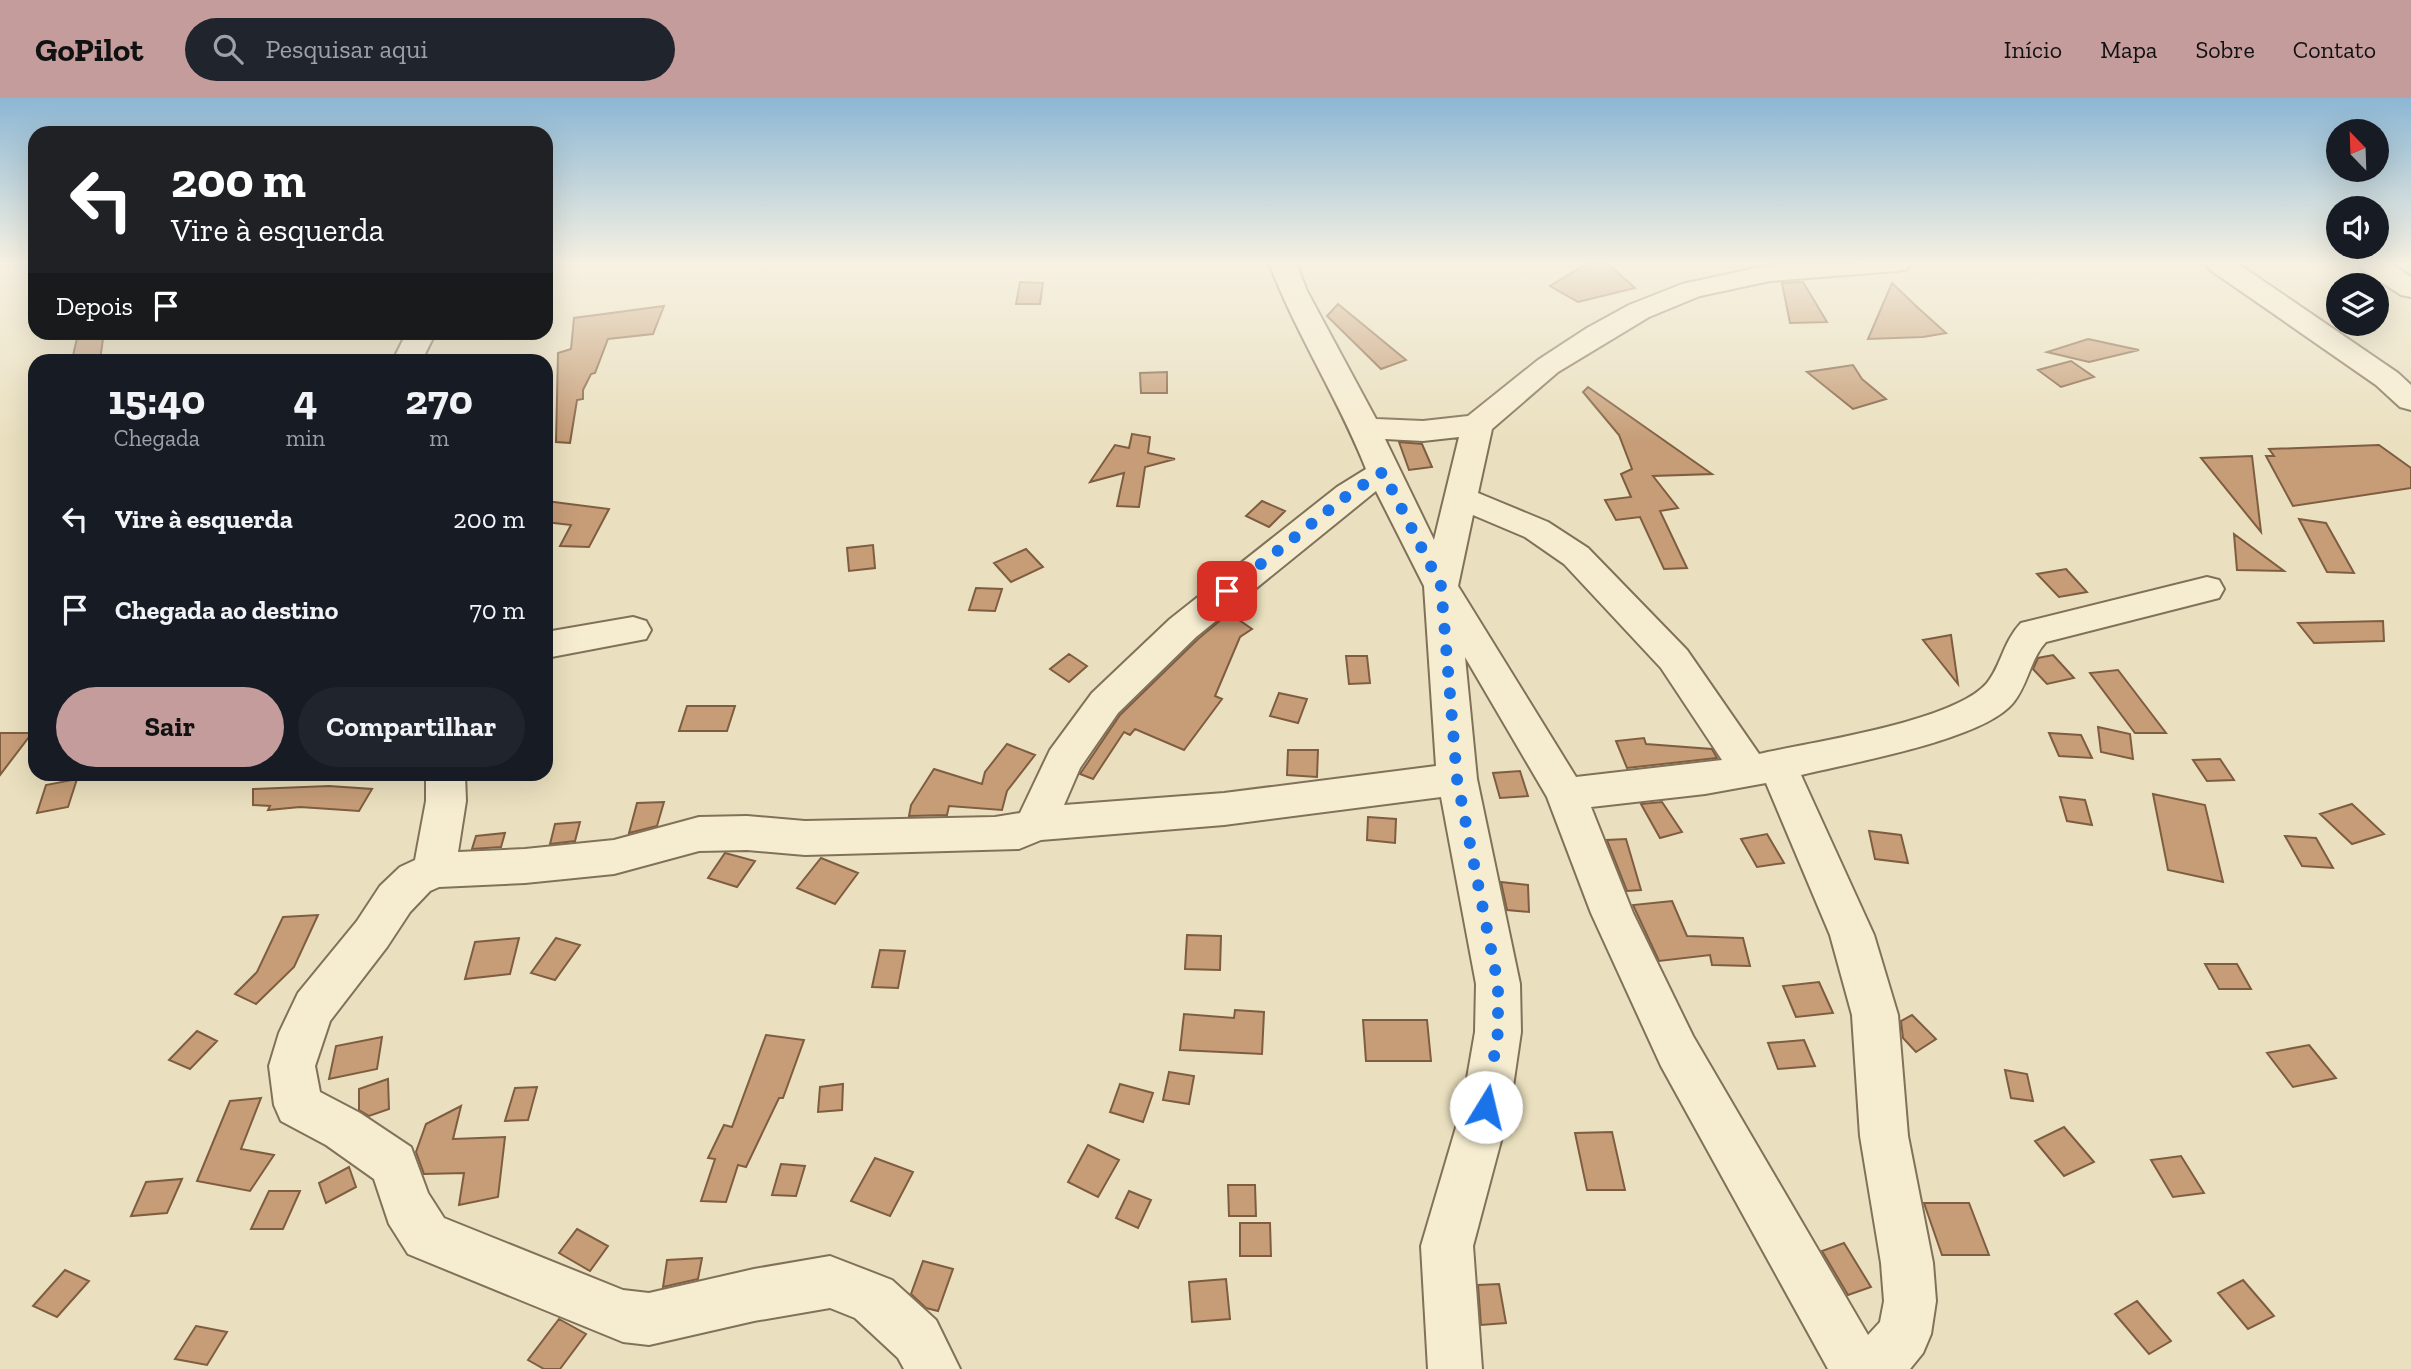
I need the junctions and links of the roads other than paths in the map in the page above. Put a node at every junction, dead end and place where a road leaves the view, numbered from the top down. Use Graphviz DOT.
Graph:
graph roads {
  1 [pos="1309,322"];
  2 [pos="1618,322"];
  3 [pos="2305,322"];
  4 [pos="2411,401"];
  5 [pos="1477,425"];
  6 [pos="1365,428"];
  7 [pos="1383,472"];
  8 [pos="1462,499"];
  9 [pos="1441,586"];
  10 [pos="2207,589"];
  11 [pos="633,630"];
  12 [pos="553,644"];
  13 [pos="1764,767"];
  14 [pos="1457,779"];
  15 [pos="445,781"];
  16 [pos="1566,794"];
  17 [pos="1035,824"];
  18 [pos="435,870"];
  19 [pos="933,1369"];
  20 [pos="1455,1369"];
  21 [pos="1858,1369"];
  22 [pos="1874,1369"];
  1 -- 6 [label="street"];
  2 -- 5 [label="street"];
  3 -- 4 [label="street"];
  5 -- 6 [label="street"];
  5 -- 8 [label="street"];
  6 -- 7 [label="street"];
  7 -- 9 [label="street"];
  7 -- 17 [label="street"];
  8 -- 9 [label="street"];
  8 -- 13 [label="street"];
  9 -- 14 [label="street"];
  9 -- 16 [label="street"];
  10 -- 13 [label="street"];
  11 -- 12 [label="street"];
  13 -- 16 [label="street"];
  13 -- 22 [label="street"];
  14 -- 17 [label="street"];
  14 -- 20 [label="street"];
  15 -- 18 [label="street"];
  16 -- 21 [label="street"];
  17 -- 18 [label="street"];
  18 -- 19 [label="street"];
}
